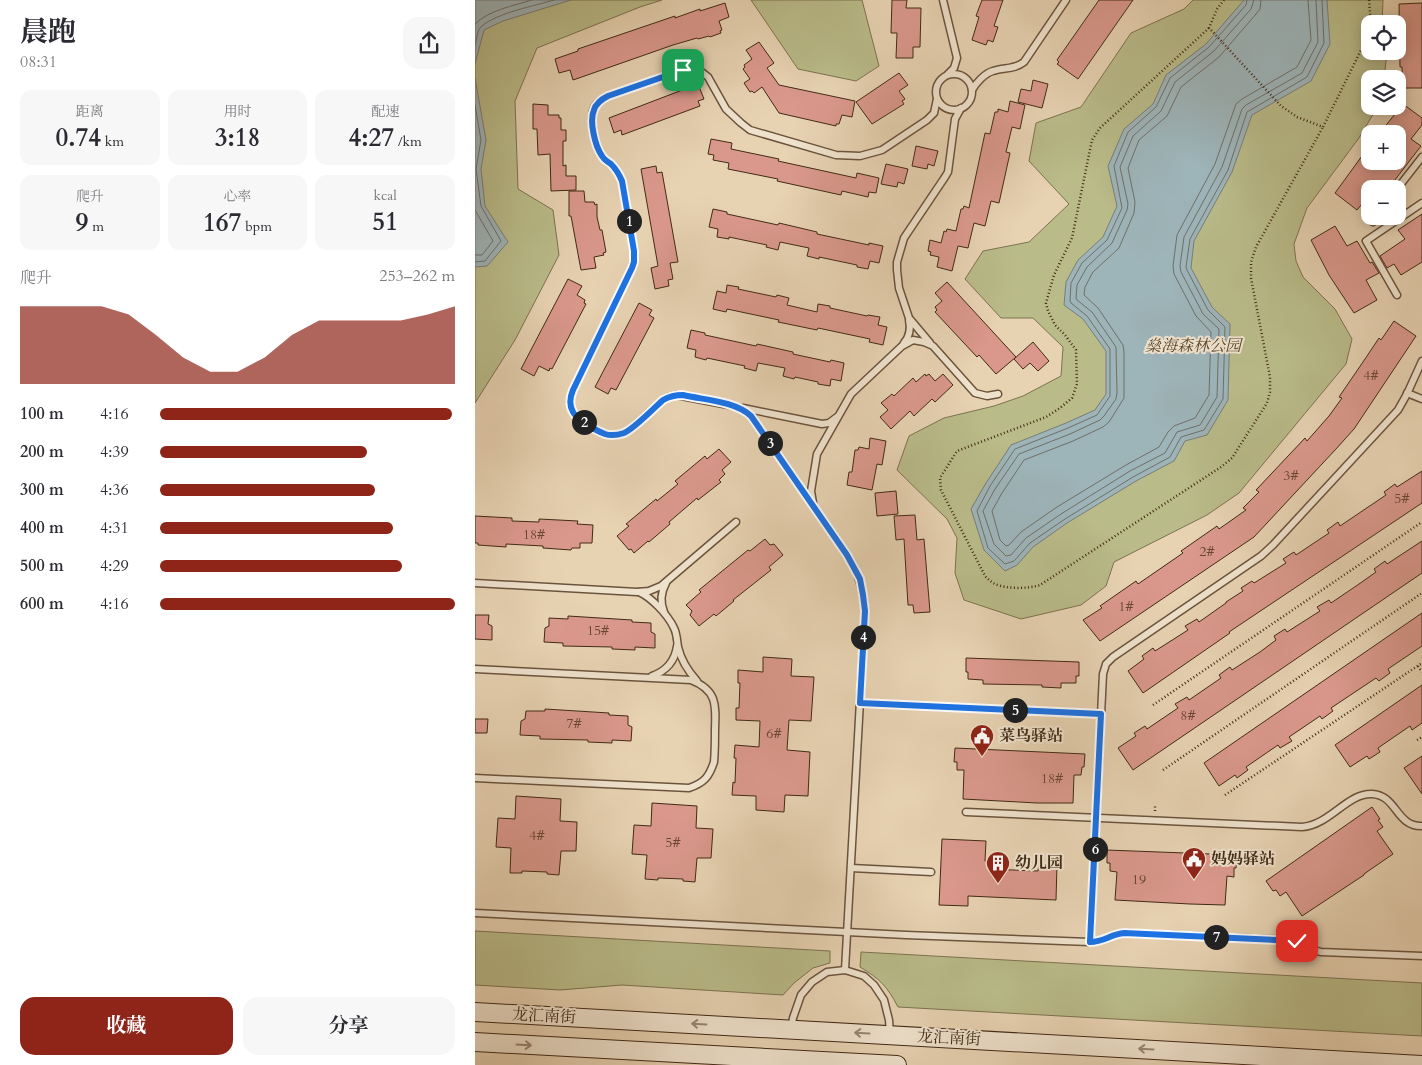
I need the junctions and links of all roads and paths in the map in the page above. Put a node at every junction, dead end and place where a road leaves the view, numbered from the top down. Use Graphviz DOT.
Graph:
graph roads {
  1 [pos="943,0"];
  2 [pos="1066,0"];
  3 [pos="1224,0"];
  4 [pos="1369,0"];
  5 [pos="1370,15"];
  6 [pos="1209,28"];
  7 [pos="1361,50"];
  8 [pos="947,75"];
  9 [pos="972,90"];
  10 [pos="937,99"];
  11 [pos="961,108"];
  12 [pos="1323,127"];
  13 [pos="1422,157"];
  14 [pos="1404,180"];
  15 [pos="1422,203"];
  16 [pos="1397,295"];
  17 [pos="909,318"];
  18 [pos="902,346"];
  19 [pos="933,346"];
  20 [pos="1422,361"];
  21 [pos="1407,393"];
  22 [pos="998,394"];
  23 [pos="1422,399"];
  24 [pos="734,406"];
  25 [pos="838,416"];
  26 [pos="814,506"];
  27 [pos="736,522"];
  28 [pos="1422,522"];
  29 [pos="668,580"];
  30 [pos="475,583"];
  31 [pos="637,592"];
  32 [pos="1422,593"];
  33 [pos="665,616"];
  34 [pos="677,642"];
  35 [pos="1422,663"];
  36 [pos="1418,666"];
  37 [pos="475,669"];
  38 [pos="1422,672"];
  39 [pos="648,678"];
  40 [pos="699,684"];
  41 [pos="860,703"];
  42 [pos="1153,705"];
  43 [pos="1101,714"];
  44 [pos="1422,737"];
  45 [pos="1417,740"];
  46 [pos="1163,770"];
  47 [pos="475,778"];
  48 [pos="1225,795"];
  49 [pos="966,812"];
  50 [pos="1096,818"];
  51 [pos="1422,826"];
  52 [pos="851,868"];
  53 [pos="931,872"];
  54 [pos="475,913"];
  55 [pos="847,932"];
  56 [pos="1090,942"];
  57 [pos="1422,956"];
  58 [pos="845,970"];
  59 [pos="475,1012"];
  60 [pos="791,1029"];
  61 [pos="891,1035"];
  62 [pos="475,1042"];
  63 [pos="897,1065"];
  64 [pos="1422,1065"];
  1 -- 8 [label="lane"];
  2 -- 9 [label="lane"];
  3 -- 6 [label="path"];
  4 -- 5 [label="path"];
  6 -- 12 [label="path"];
  6 -- 12 [label="path"];
  7 -- 12 [label="path"];
  8 -- 9 [label="lane"];
  8 -- 10 [label="lane"];
  9 -- 11 [label="lane"];
  10 -- 11 [label="lane"];
  10 -- 24 [label="lane"];
  11 -- 17 [label="lane"];
  13 -- 14 [label="lane"];
  15 -- 16 [label="lane"];
  17 -- 18 [label="lane"];
  17 -- 19 [label="lane"];
  18 -- 19 [label="lane"];
  18 -- 25 [label="lane"];
  19 -- 22 [label="lane"];
  20 -- 21 [label="lane"];
  21 -- 23 [label="lane"];
  21 -- 43 [label="lane"];
  24 -- 25 [label="lane"];
  24 -- 26 [label="lane"];
  25 -- 26 [label="lane"];
  26 -- 41 [label="lane"];
  27 -- 29 [label="lane"];
  28 -- 42 [label="path"];
  29 -- 31 [label="lane"];
  29 -- 33 [label="lane"];
  30 -- 31 [label="lane"];
  31 -- 33 [label="lane"];
  32 -- 46 [label="path"];
  33 -- 34 [label="lane"];
  34 -- 39 [label="lane"];
  34 -- 40 [label="lane"];
  35 -- 36 [label="path"];
  36 -- 38 [label="path"];
  36 -- 48 [label="path"];
  37 -- 39 [label="lane"];
  39 -- 40 [label="lane"];
  40 -- 47 [label="lane"];
  41 -- 43 [label="path"];
  41 -- 52 [label="lane"];
  43 -- 50 [label="lane"];
  44 -- 45 [label="path"];
  49 -- 50 [label="lane"];
  50 -- 51 [label="lane"];
  50 -- 56 [label="lane"];
  52 -- 53 [label="lane"];
  52 -- 55 [label="lane"];
  54 -- 55 [label="lane"];
  55 -- 56 [label="lane"];
  55 -- 58 [label="lane"];
  56 -- 57 [label="lane"];
  58 -- 60 [label="lane"];
  58 -- 61 [label="lane"];
  60 -- 59 [label="main road, 龙汇南街, one-way"];
  61 -- 60 [label="main road, 龙汇南街, one-way"];
  64 -- 61 [label="main road, 龙汇南街, one-way"];
  62 -- 63 [label="main road, 龙汇南街, one-way"];
}
